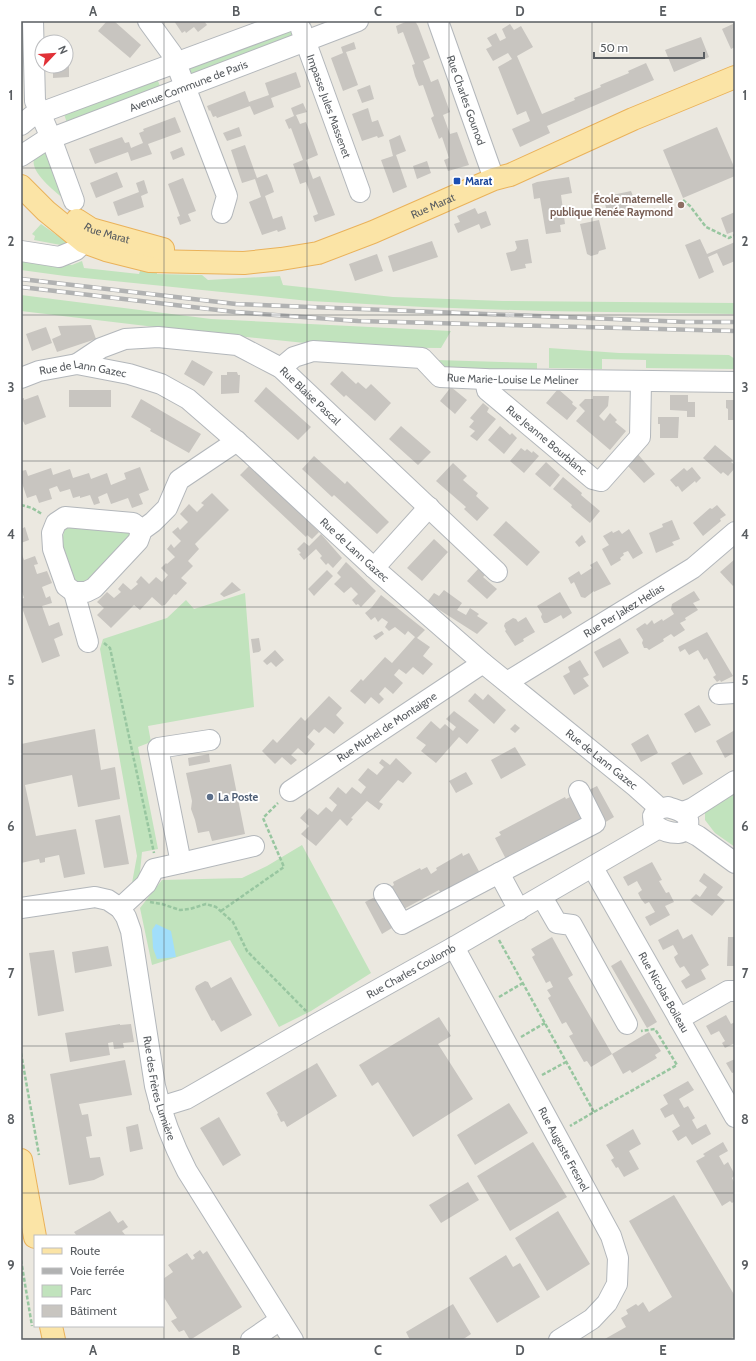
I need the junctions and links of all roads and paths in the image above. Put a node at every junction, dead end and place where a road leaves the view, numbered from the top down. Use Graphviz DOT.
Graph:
graph roads {
  1 [pos="33,21"];
  2 [pos="148,21"];
  3 [pos="289,21"];
  4 [pos="298,21"];
  5 [pos="358,21"];
  6 [pos="438,21"];
  7 [pos="305,41"];
  8 [pos="176,64"];
  9 [pos="735,77"];
  10 [pos="185,87"];
  11 [pos="41,113"];
  12 [pos="21,125"];
  13 [pos="51,138"];
  14 [pos="21,156"];
  15 [pos="21,171"];
  16 [pos="494,179"];
  17 [pos="21,186"];
  18 [pos="360,192"];
  19 [pos="683,200"];
  20 [pos="74,201"];
  21 [pos="222,214"];
  22 [pos="735,235"];
  23 [pos="84,242"];
  24 [pos="21,251"];
  25 [pos="211,262"];
  26 [pos="77,364"];
  27 [pos="281,368"];
  28 [pos="21,378"];
  29 [pos="485,379"];
  30 [pos="641,381"];
  31 [pos="735,382"];
  32 [pos="236,441"];
  33 [pos="21,505"];
  34 [pos="429,507"];
  35 [pos="56,523"];
  36 [pos="142,530"];
  37 [pos="733,539"];
  38 [pos="374,568"];
  39 [pos="497,572"];
  40 [pos="74,592"];
  41 [pos="96,642"];
  42 [pos="483,663"];
  43 [pos="507,682"];
  44 [pos="210,740"];
  45 [pos="735,781"];
  46 [pos="290,791"];
  47 [pos="579,791"];
  48 [pos="658,808"];
  49 [pos="684,821"];
  50 [pos="659,828"];
  51 [pos="254,846"];
  52 [pos="181,863"];
  53 [pos="735,863"];
  54 [pos="593,868"];
  55 [pos="157,869"];
  56 [pos="500,873"];
  57 [pos="384,894"];
  58 [pos="542,897"];
  59 [pos="143,901"];
  60 [pos="21,908"];
  61 [pos="120,908"];
  62 [pos="519,910"];
  63 [pos="491,926"];
  64 [pos="454,947"];
  65 [pos="523,983"];
  66 [pos="735,991"];
  67 [pos="486,1005"];
  68 [pos="679,1019"];
  69 [pos="318,1023"];
  70 [pos="545,1023"];
  71 [pos="627,1024"];
  72 [pos="507,1044"];
  73 [pos="21,1053"];
  74 [pos="566,1062"];
  75 [pos="528,1082"];
  76 [pos="160,1107"];
  77 [pos="594,1112"];
  78 [pos="735,1117"];
  79 [pos="556,1134"];
  80 [pos="31,1160"];
  81 [pos="35,1235"];
  82 [pos="21,1260"];
  83 [pos="34,1303"];
  84 [pos="280,1320"];
  85 [pos="42,1329"];
  86 [pos="54,1340"];
  87 [pos="251,1340"];
  88 [pos="293,1340"];
  89 [pos="559,1340"];
  1 -- 11 [label="street"];
  2 -- 8 [label="street"];
  3 -- 8 [label="street"];
  4 -- 7 [label="street, Impasse Jules Massenet"];
  5 -- 7 [label="street, Avenue Commune de Paris"];
  6 -- 16 [label="street, Rue Charles Gounod"];
  7 -- 10 [label="street, Avenue Commune de Paris"];
  7 -- 18 [label="street, Impasse Jules Massenet"];
  8 -- 10 [label="street"];
  8 -- 11 [label="street"];
  9 -- 16 [label="main road, Rue Marat"];
  10 -- 13 [label="street, Avenue Commune de Paris"];
  10 -- 21 [label="street"];
  11 -- 12 [label="street"];
  11 -- 13 [label="street"];
  13 -- 14 [label="street, Avenue Commune de Paris"];
  13 -- 20 [label="street"];
  15 -- 25 [label="main road, Rue Marat"];
  16 -- 25 [label="main road, Rue Marat"];
  17 -- 23 [label="main road, Rue Marat"];
  19 -- 22 [label="path"];
  23 -- 24 [label="street"];
  23 -- 25 [label="main road, Rue Marat"];
  26 -- 27 [label="street, Rue Blaise Pascal"];
  26 -- 28 [label="street, Rue de Lann Gazec"];
  26 -- 32 [label="street, Rue de Lann Gazec"];
  27 -- 29 [label="street, Rue Marie-Louise Le Meliner"];
  27 -- 34 [label="street, Rue Blaise Pascal"];
  29 -- 30 [label="street, Rue Marie-Louise Le Meliner"];
  29 -- 30 [label="street, Rue Jeanne Bourblanc"];
  30 -- 31 [label="street, Rue Marie-Louise Le Meliner"];
  32 -- 36 [label="street"];
  32 -- 38 [label="street, Rue de Lann Gazec"];
  33 -- 35 [label="path"];
  34 -- 38 [label="street"];
  34 -- 39 [label="street, Rue Blaise Pascal"];
  35 -- 36 [label="street"];
  35 -- 40 [label="street"];
  36 -- 40 [label="street"];
  37 -- 43 [label="street, Rue Per Jakez Helias"];
  38 -- 42 [label="street, Rue de Lann Gazec"];
  40 -- 41 [label="street"];
  41 -- 55 [label="path"];
  42 -- 43 [label="street, Rue de Lann Gazec"];
  42 -- 46 [label="street, Rue Michel de Montaigne"];
  43 -- 48 [label="street, Rue de Lann Gazec"];
  44 -- 52 [label="street"];
  45 -- 49 [label="street"];
  47 -- 56 [label="street"];
  48 -- 49 [label="street"];
  48 -- 50 [label="street"];
  49 -- 50 [label="street"];
  49 -- 53 [label="street"];
  50 -- 54 [label="street, Rue Charles Coulomb"];
  51 -- 52 [label="street"];
  52 -- 55 [label="street"];
  54 -- 58 [label="street, Rue Charles Coulomb"];
  54 -- 68 [label="street, Rue Nicolas Boileau"];
  55 -- 61 [label="street"];
  56 -- 57 [label="street"];
  56 -- 62 [label="street"];
  58 -- 62 [label="street, Rue Charles Coulomb"];
  58 -- 71 [label="street"];
  59 -- 69 [label="path"];
  60 -- 61 [label="street"];
  61 -- 76 [label="street, Rue des Frères Lumière"];
  62 -- 63 [label="street, Rue Charles Coulomb"];
  63 -- 64 [label="street, Rue Charles Coulomb"];
  63 -- 65 [label="path"];
  64 -- 67 [label="street, Rue Auguste Fresnel"];
  64 -- 69 [label="street, Rue Charles Coulomb"];
  65 -- 67 [label="path"];
  65 -- 70 [label="path"];
  66 -- 68 [label="street"];
  67 -- 72 [label="street, Rue Auguste Fresnel"];
  68 -- 78 [label="street, Rue Nicolas Boileau"];
  69 -- 76 [label="street, Rue Charles Coulomb"];
  70 -- 72 [label="path"];
  70 -- 74 [label="path"];
  71 -- 77 [label="path"];
  72 -- 75 [label="street, Rue Auguste Fresnel"];
  73 -- 80 [label="path"];
  74 -- 75 [label="path"];
  74 -- 77 [label="path"];
  75 -- 79 [label="street, Rue Auguste Fresnel"];
  76 -- 84 [label="street, Rue des Frères Lumière"];
  77 -- 79 [label="path"];
  79 -- 89 [label="street, Rue Auguste Fresnel"];
  80 -- 81 [label="main road"];
  82 -- 83 [label="path"];
  84 -- 87 [label="street"];
  84 -- 88 [label="street, Rue des Frères Lumière"];
  85 -- 86 [label="main road"];
}
